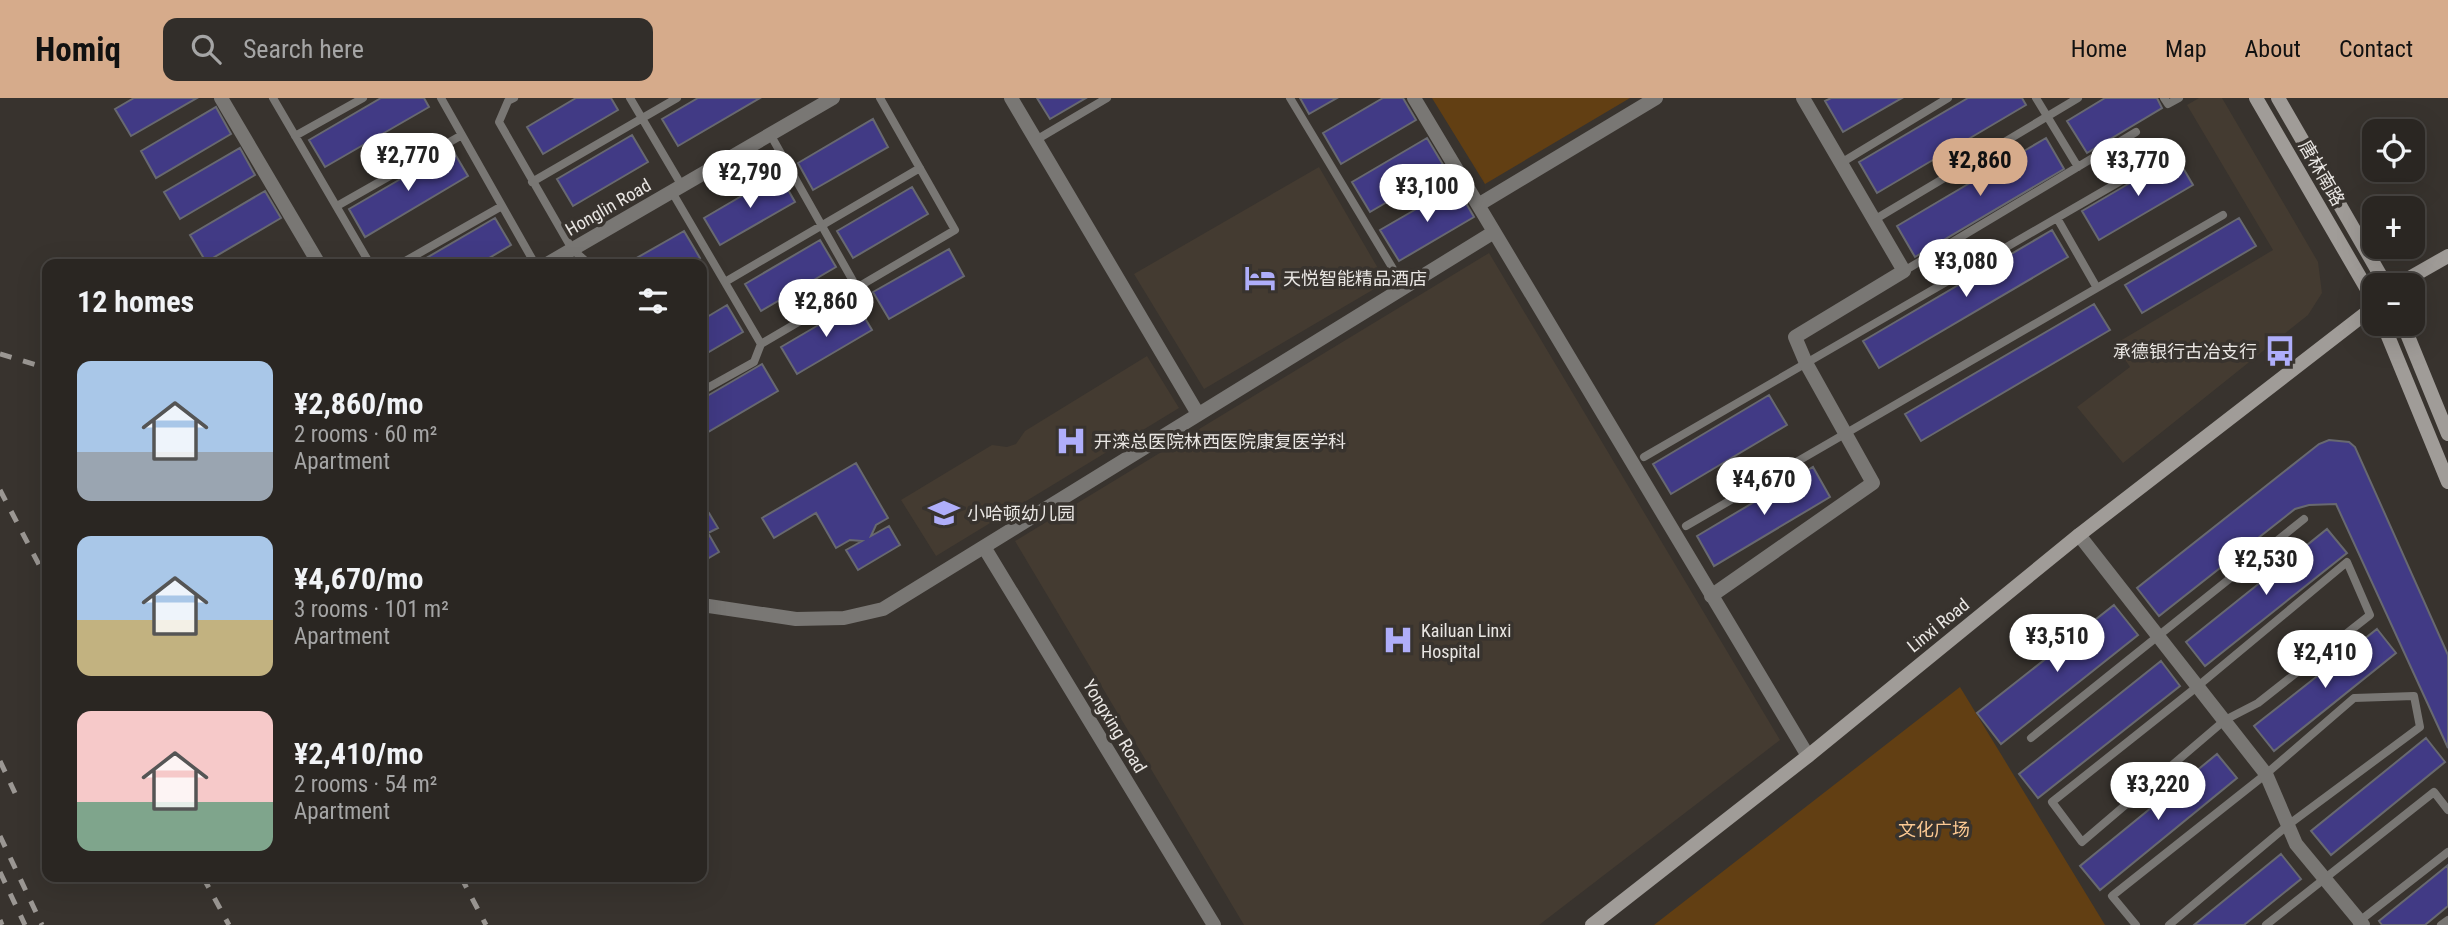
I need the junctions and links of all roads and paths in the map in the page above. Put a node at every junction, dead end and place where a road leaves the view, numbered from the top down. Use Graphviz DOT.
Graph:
graph roads {
  1 [pos="221,98"];
  2 [pos="272,98"];
  3 [pos="363,98"];
  4 [pos="442,98"];
  5 [pos="630,98"];
  6 [pos="677,98"];
  7 [pos="880,98"];
  8 [pos="1011,98"];
  9 [pos="1107,98"];
  10 [pos="1290,98"];
  11 [pos="1414,98"];
  12 [pos="1656,98"];
  13 [pos="1803,98"];
  14 [pos="1948,98"];
  15 [pos="2036,98"];
  16 [pos="2078,98"];
  17 [pos="2164,98"];
  18 [pos="2179,98"];
  19 [pos="2256,98"];
  20 [pos="2278,98"];
  21 [pos="510,99"];
  22 [pos="825,100"];
  23 [pos="2048,116"];
  24 [pos="642,119"];
  25 [pos="2136,132"];
  26 [pos="769,134"];
  27 [pos="462,135"];
  28 [pos="295,136"];
  29 [pos="1036,140"];
  30 [pos="2169,153"];
  31 [pos="1841,163"];
  32 [pos="2078,167"];
  33 [pos="920,168"];
  34 [pos="532,182"];
  35 [pos="677,189"];
  36 [pos="1478,205"];
  37 [pos="337,206"];
  38 [pos="502,206"];
  39 [pos="2223,215"];
  40 [pos="2057,218"];
  41 [pos="1874,220"];
  42 [pos="821,226"];
  43 [pos="1494,232"];
  44 [pos="572,249"];
  45 [pos="2448,256"];
  46 [pos="317,259"];
  47 [pos="367,259"];
  48 [pos="409,259"];
  49 [pos="532,259"];
  50 [pos="555,259"];
  51 [pos="583,259"];
  52 [pos="1904,271"];
  53 [pos="2379,273"];
  54 [pos="2418,273"];
  55 [pos="2362,281"];
  56 [pos="725,282"];
  57 [pos="1404,287"];
  58 [pos="857,288"];
  59 [pos="2097,288"];
  60 [pos="2362,314"];
  61 [pos="2388,336"];
  62 [pos="2408,336"];
  63 [pos="761,344"];
  64 [pos="1806,363"];
  65 [pos="707,388"];
  66 [pos="1198,414"];
  67 [pos="2448,434"];
  68 [pos="1845,435"];
  69 [pos="1644,457"];
  70 [pos="2448,482"];
  71 [pos="2304,519"];
  72 [pos="1686,526"];
  73 [pos="2080,535"];
  74 [pos="984,547"];
  75 [pos="1711,596"];
  76 [pos="707,606"];
  77 [pos="2159,636"];
  78 [pos="2198,686"];
  79 [pos="2225,720"];
  80 [pos="2031,738"];
  81 [pos="1808,755"];
  82 [pos="2266,774"];
  83 [pos="2448,810"];
  84 [pos="2288,825"];
  85 [pos="2448,852"];
  86 [pos="2325,878"];
  87 [pos="2448,920"];
  88 [pos="2359,924"];
  89 [pos="1214,925"];
  90 [pos="1592,925"];
  91 [pos="2136,925"];
  92 [pos="2169,925"];
  93 [pos="2266,925"];
  94 [pos="2441,925"];
  1 -- 46 [label="street"];
  2 -- 28 [label="lane"];
  3 -- 28 [label="lane"];
  4 -- 27 [label="lane"];
  5 -- 24 [label="lane"];
  6 -- 24 [label="lane"];
  7 -- 33 [label="lane"];
  8 -- 29 [label="street"];
  9 -- 29 [label="lane"];
  10 -- 57 [label="lane"];
  11 -- 36 [label="street"];
  12 -- 36 [label="street"];
  13 -- 31 [label="street"];
  14 -- 31 [label="lane"];
  15 -- 23 [label="lane"];
  16 -- 23 [label="lane"];
  17 -- 18 [label="lane"];
  19 -- 55 [label="main road, 唐林南路"];
  20 -- 53 [label="main road"];
  21 -- 34 [label="lane"];
  22 -- 26 [label="street, Honglin Road"];
  23 -- 32 [label="lane"];
  23 -- 41 [label="lane"];
  24 -- 34 [label="lane"];
  24 -- 35 [label="lane"];
  25 -- 32 [label="lane"];
  26 -- 35 [label="street, Honglin Road"];
  26 -- 42 [label="lane"];
  27 -- 37 [label="lane"];
  27 -- 38 [label="lane"];
  28 -- 37 [label="lane"];
  29 -- 66 [label="street"];
  30 -- 40 [label="lane"];
  31 -- 41 [label="street"];
  32 -- 52 [label="lane"];
  33 -- 42 [label="lane"];
  33 -- 58 [label="lane"];
  34 -- 44 [label="lane"];
  35 -- 44 [label="street, Honglin Road"];
  35 -- 56 [label="lane"];
  36 -- 43 [label="street"];
  37 -- 47 [label="lane"];
  38 -- 48 [label="lane"];
  38 -- 49 [label="lane"];
  39 -- 59 [label="lane"];
  40 -- 59 [label="lane"];
  40 -- 64 [label="lane"];
  41 -- 52 [label="street"];
  42 -- 56 [label="lane"];
  42 -- 58 [label="lane"];
  43 -- 57 [label="street"];
  43 -- 75 [label="street"];
  44 -- 50 [label="street, Honglin Road"];
  44 -- 51 [label="lane"];
  45 -- 54 [label="main road"];
  52 -- 64 [label="street"];
  56 -- 63 [label="lane"];
  57 -- 66 [label="street"];
  58 -- 63 [label="lane"];
  59 -- 68 [label="lane"];
  60 -- 73 [label="main road, Linxi Road"];
  61 -- 70 [label="main road"];
  62 -- 67 [label="main road"];
  63 -- 65 [label="lane"];
  64 -- 68 [label="street"];
  64 -- 69 [label="lane"];
  66 -- 74 [label="street"];
  68 -- 72 [label="lane"];
  68 -- 75 [label="street"];
  71 -- 77 [label="lane"];
  73 -- 77 [label="street"];
  73 -- 81 [label="main road, Linxi Road"];
  74 -- 76 [label="street"];
  74 -- 89 [label="street, Yongxing Road"];
  75 -- 81 [label="street"];
  77 -- 78 [label="street"];
  77 -- 80 [label="lane"];
  78 -- 79 [label="street"];
  78 -- 79 [label="lane"];
  78 -- 79 [label="lane"];
  79 -- 82 [label="street"];
  81 -- 90 [label="main road, Linxi Road"];
  82 -- 84 [label="street"];
  82 -- 84 [label="lane"];
  82 -- 91 [label="lane"];
  83 -- 86 [label="lane"];
  84 -- 86 [label="street"];
  84 -- 92 [label="lane"];
  85 -- 88 [label="lane"];
  86 -- 88 [label="street"];
  86 -- 93 [label="lane"];
  87 -- 94 [label="lane"];
}
